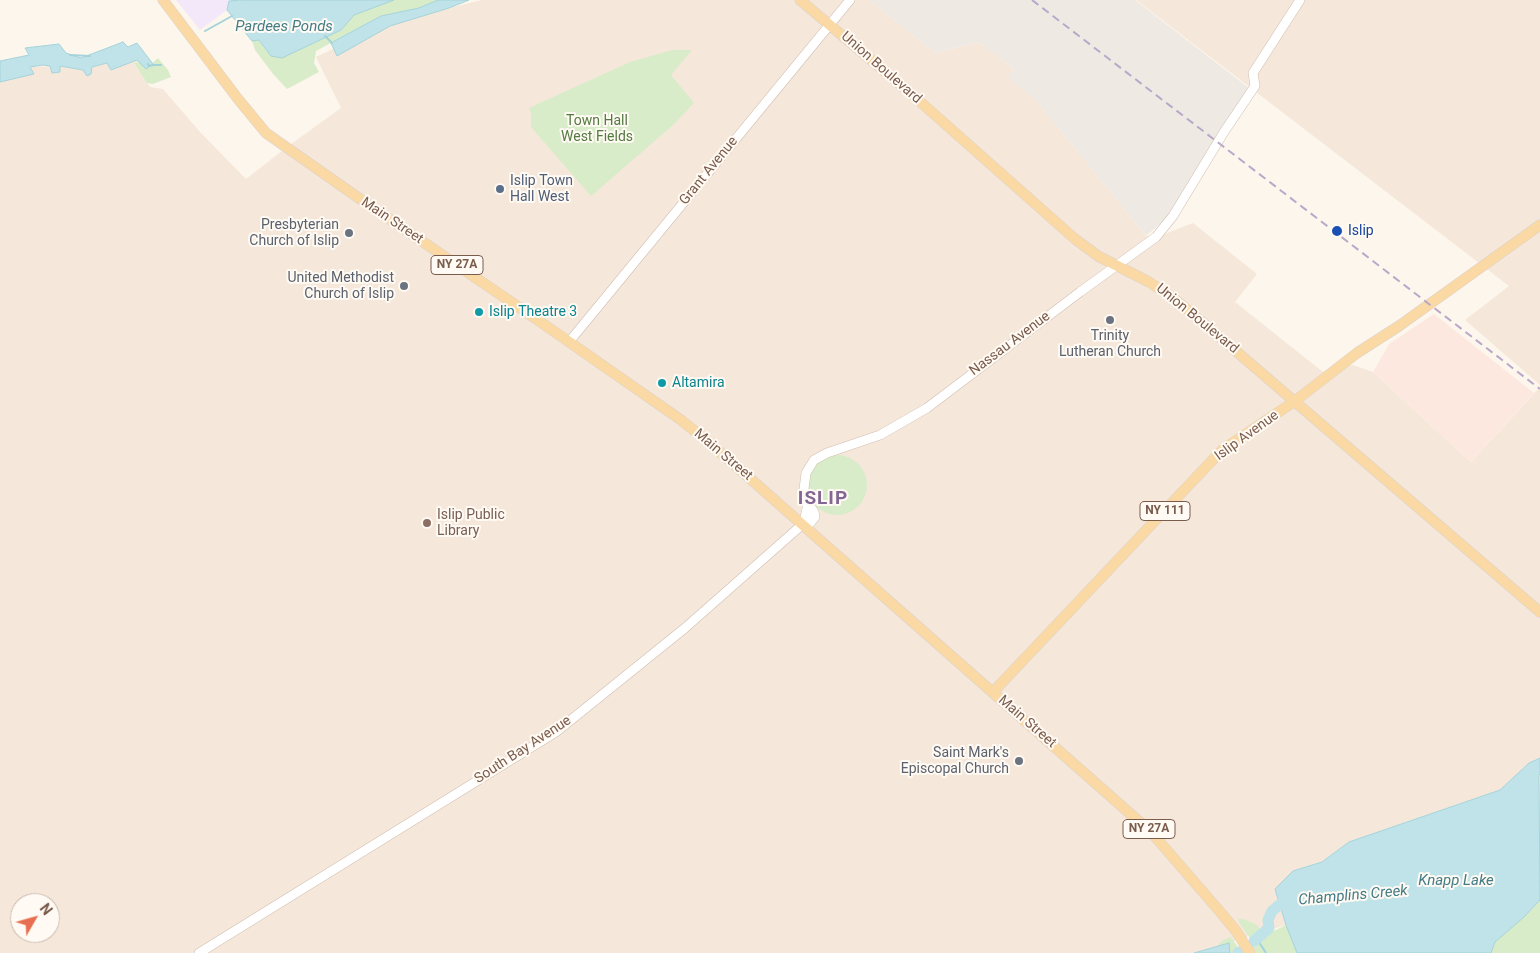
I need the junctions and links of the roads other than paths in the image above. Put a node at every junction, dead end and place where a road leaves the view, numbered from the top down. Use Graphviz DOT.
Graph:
graph roads {
  1 [pos="163,0"];
  2 [pos="800,0"];
  3 [pos="850,0"];
  4 [pos="1300,0"];
  5 [pos="830,25"];
  6 [pos="1540,225"];
  7 [pos="1117,265"];
  8 [pos="569,342"];
  9 [pos="1295,401"];
  10 [pos="803,523"];
  11 [pos="1540,612"];
  12 [pos="993,692"];
  13 [pos="199,953"];
  14 [pos="1250,953"];
  1 -- 8 [label="main road, Main Street / NY 27A"];
  2 -- 5 [label="main road, Union Boulevard"];
  3 -- 5 [label="street, Grant Avenue"];
  4 -- 7 [label="street, Nassau Avenue"];
  5 -- 7 [label="main road, Union Boulevard"];
  5 -- 8 [label="street, Grant Avenue"];
  6 -- 9 [label="main road, Islip Avenue / NY 111"];
  7 -- 9 [label="main road, Union Boulevard"];
  7 -- 10 [label="street, Nassau Avenue"];
  8 -- 10 [label="main road, Main Street / NY 27A"];
  9 -- 11 [label="main road, Union Boulevard"];
  9 -- 12 [label="main road, Islip Avenue / NY 111"];
  10 -- 12 [label="main road, Main Street / NY 27A"];
  10 -- 13 [label="street, South Bay Avenue"];
  12 -- 14 [label="main road, Main Street / NY 27A"];
}
